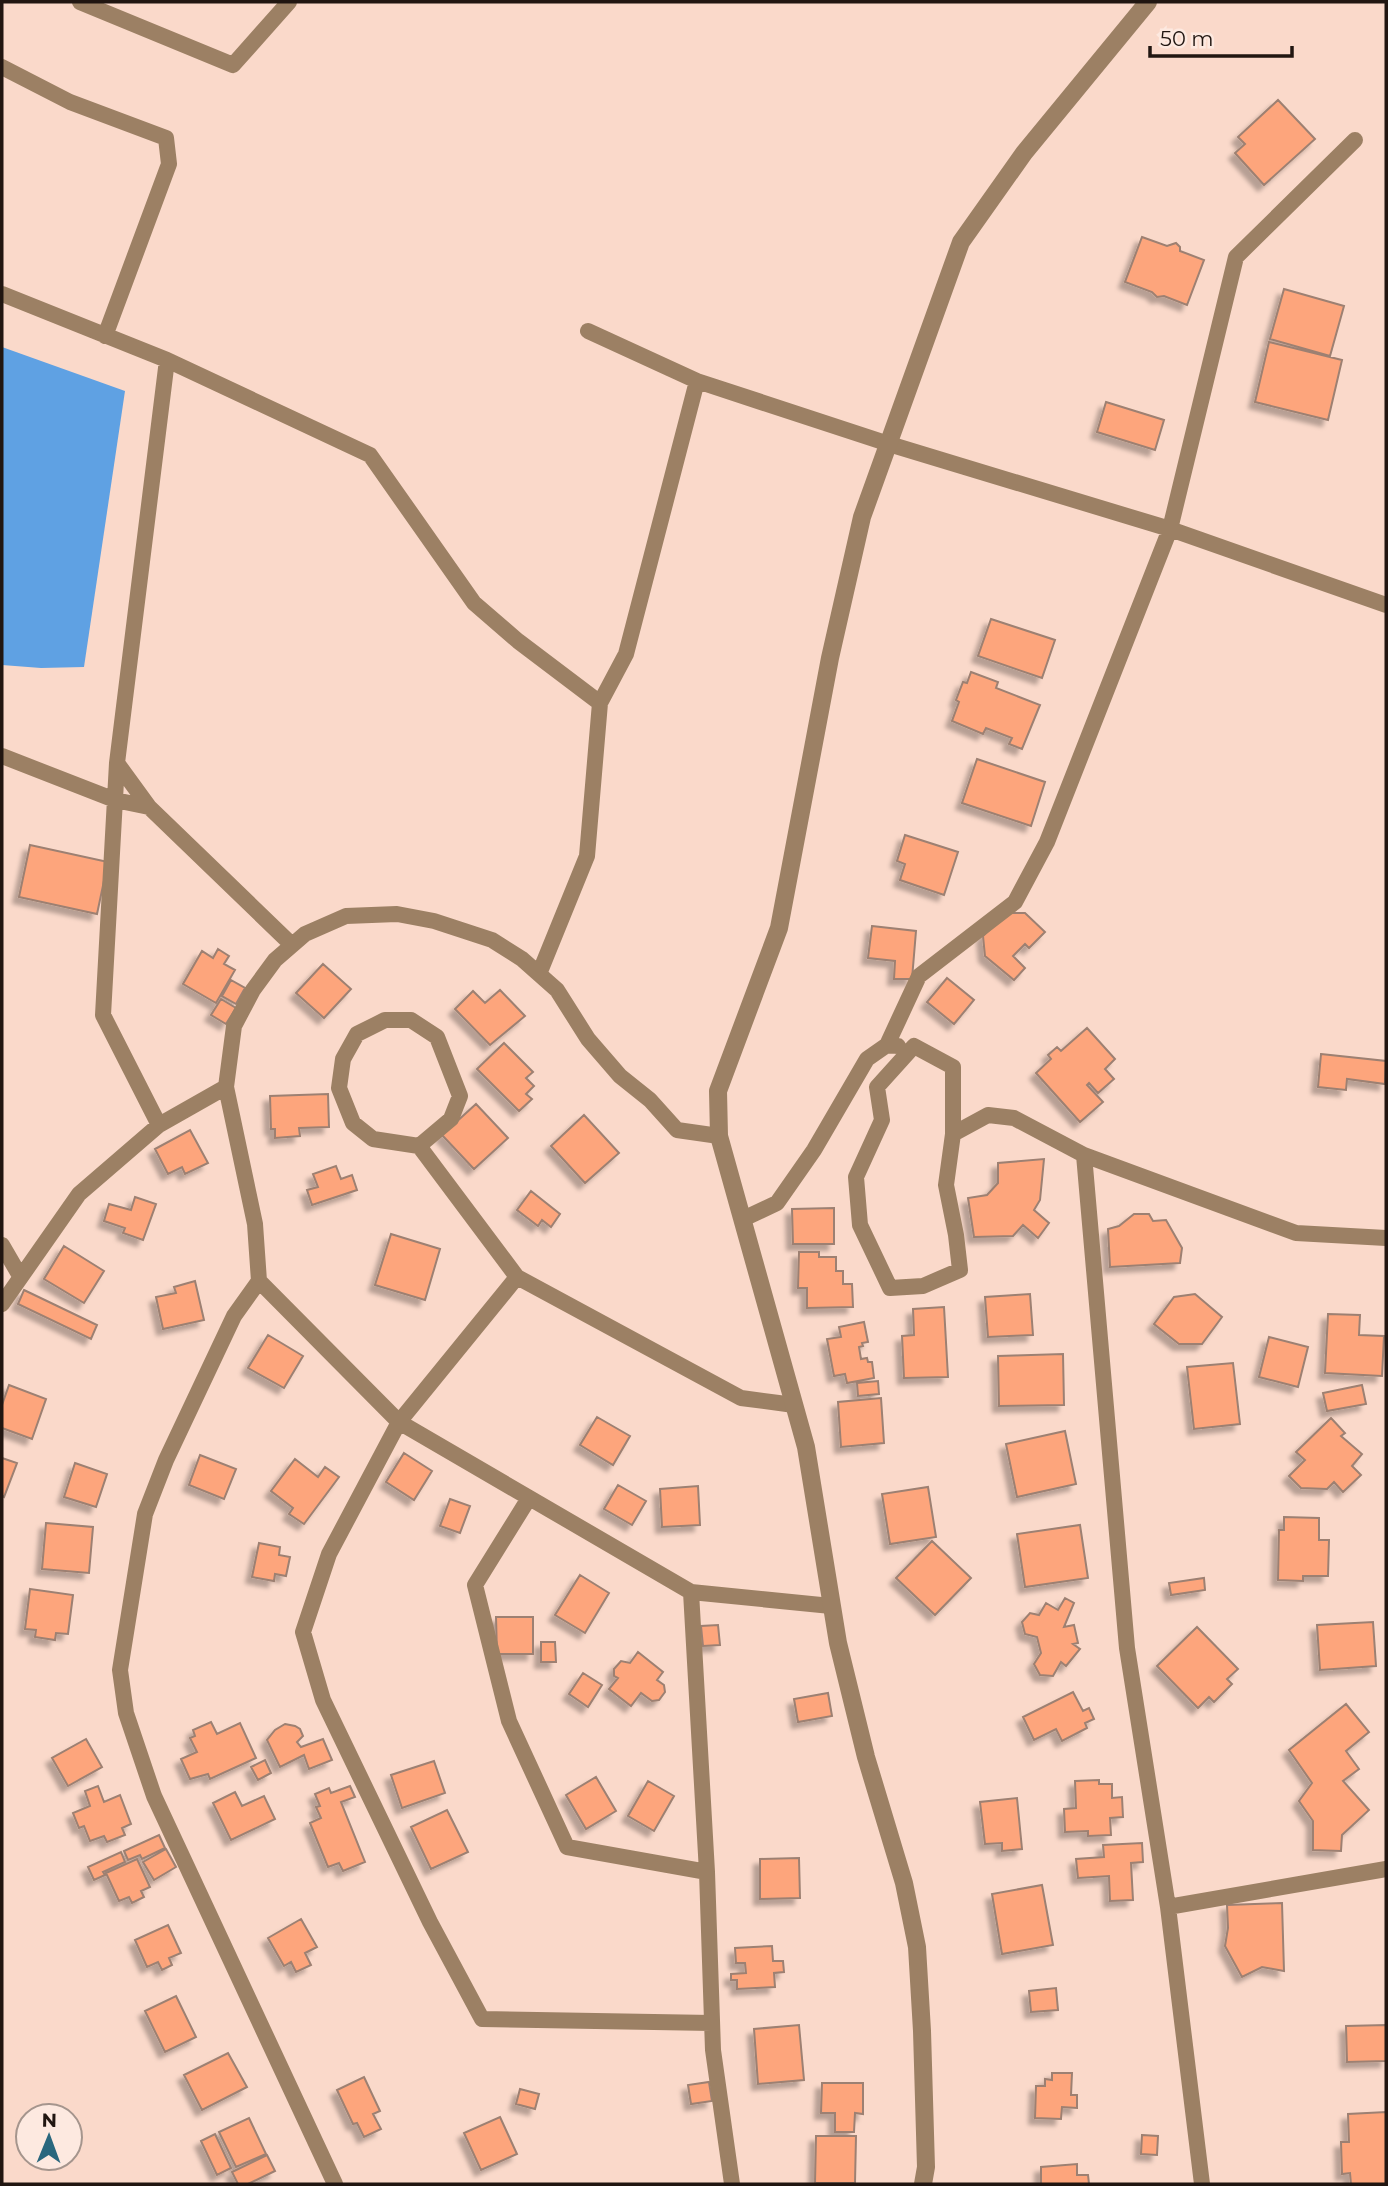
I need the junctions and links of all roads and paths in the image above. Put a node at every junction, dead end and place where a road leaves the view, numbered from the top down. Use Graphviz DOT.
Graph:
graph roads {
  1 [pos="80,2"];
  2 [pos="289,2"];
  3 [pos="1148,2"];
  4 [pos="2,67"];
  5 [pos="1355,140"];
  6 [pos="2,294"];
  7 [pos="588,331"];
  8 [pos="105,336"];
  9 [pos="167,360"];
  10 [pos="697,381"];
  11 [pos="889,444"];
  12 [pos="1170,529"];
  13 [pos="1386,605"];
  14 [pos="600,703"];
  15 [pos="2,756"];
  16 [pos="117,763"];
  17 [pos="115,800"];
  18 [pos="149,807"];
  19 [pos="291,944"];
  20 [pos="539,974"];
  21 [pos="887,1045"];
  22 [pos="914,1046"];
  23 [pos="226,1087"];
  24 [pos="159,1125"];
  25 [pos="953,1134"];
  26 [pos="719,1136"];
  27 [pos="419,1146"];
  28 [pos="1084,1155"];
  29 [pos="743,1219"];
  30 [pos="1386,1238"];
  31 [pos="2,1245"];
  32 [pos="20,1276"];
  33 [pos="517,1277"];
  34 [pos="259,1281"];
  35 [pos="2,1304"];
  36 [pos="794,1405"];
  37 [pos="399,1422"];
  38 [pos="529,1497"];
  39 [pos="691,1592"];
  40 [pos="831,1606"];
  41 [pos="1386,1869"];
  42 [pos="707,1872"];
  43 [pos="1168,1907"];
  44 [pos="712,2023"];
  45 [pos="335,2184"];
  46 [pos="732,2184"];
  47 [pos="923,2184"];
  48 [pos="1202,2184"];
  1 -- 2 [label="street"];
  3 -- 11 [label="street"];
  4 -- 8 [label="street"];
  5 -- 12 [label="street"];
  6 -- 8 [label="street"];
  7 -- 10 [label="street"];
  8 -- 9 [label="street"];
  9 -- 14 [label="street"];
  9 -- 16 [label="street"];
  10 -- 11 [label="street"];
  10 -- 14 [label="street"];
  11 -- 12 [label="street"];
  11 -- 26 [label="street"];
  12 -- 13 [label="street"];
  12 -- 21 [label="street"];
  14 -- 20 [label="street"];
  15 -- 17 [label="street"];
  16 -- 17 [label="street"];
  16 -- 18 [label="street"];
  17 -- 18 [label="street"];
  17 -- 24 [label="street"];
  18 -- 19 [label="street"];
  19 -- 20 [label="street"];
  19 -- 23 [label="street"];
  20 -- 26 [label="street"];
  21 -- 22 [label="street"];
  21 -- 29 [label="street"];
  22 -- 25 [label="street"];
  22 -- 25 [label="street"];
  23 -- 24 [label="street"];
  23 -- 34 [label="street"];
  24 -- 32 [label="street"];
  25 -- 28 [label="street"];
  26 -- 29 [label="street"];
  27 -- 27 [label="street"];
  27 -- 33 [label="street"];
  28 -- 30 [label="street"];
  28 -- 43 [label="street"];
  29 -- 36 [label="street"];
  31 -- 32 [label="street"];
  32 -- 35 [label="street"];
  33 -- 36 [label="street"];
  33 -- 37 [label="street"];
  34 -- 37 [label="street"];
  34 -- 45 [label="street"];
  36 -- 40 [label="street"];
  37 -- 38 [label="street"];
  37 -- 44 [label="street"];
  38 -- 39 [label="street"];
  38 -- 42 [label="street"];
  39 -- 40 [label="street"];
  39 -- 42 [label="street"];
  40 -- 47 [label="street"];
  41 -- 43 [label="street"];
  42 -- 44 [label="street"];
  43 -- 48 [label="street"];
  44 -- 46 [label="street"];
}
